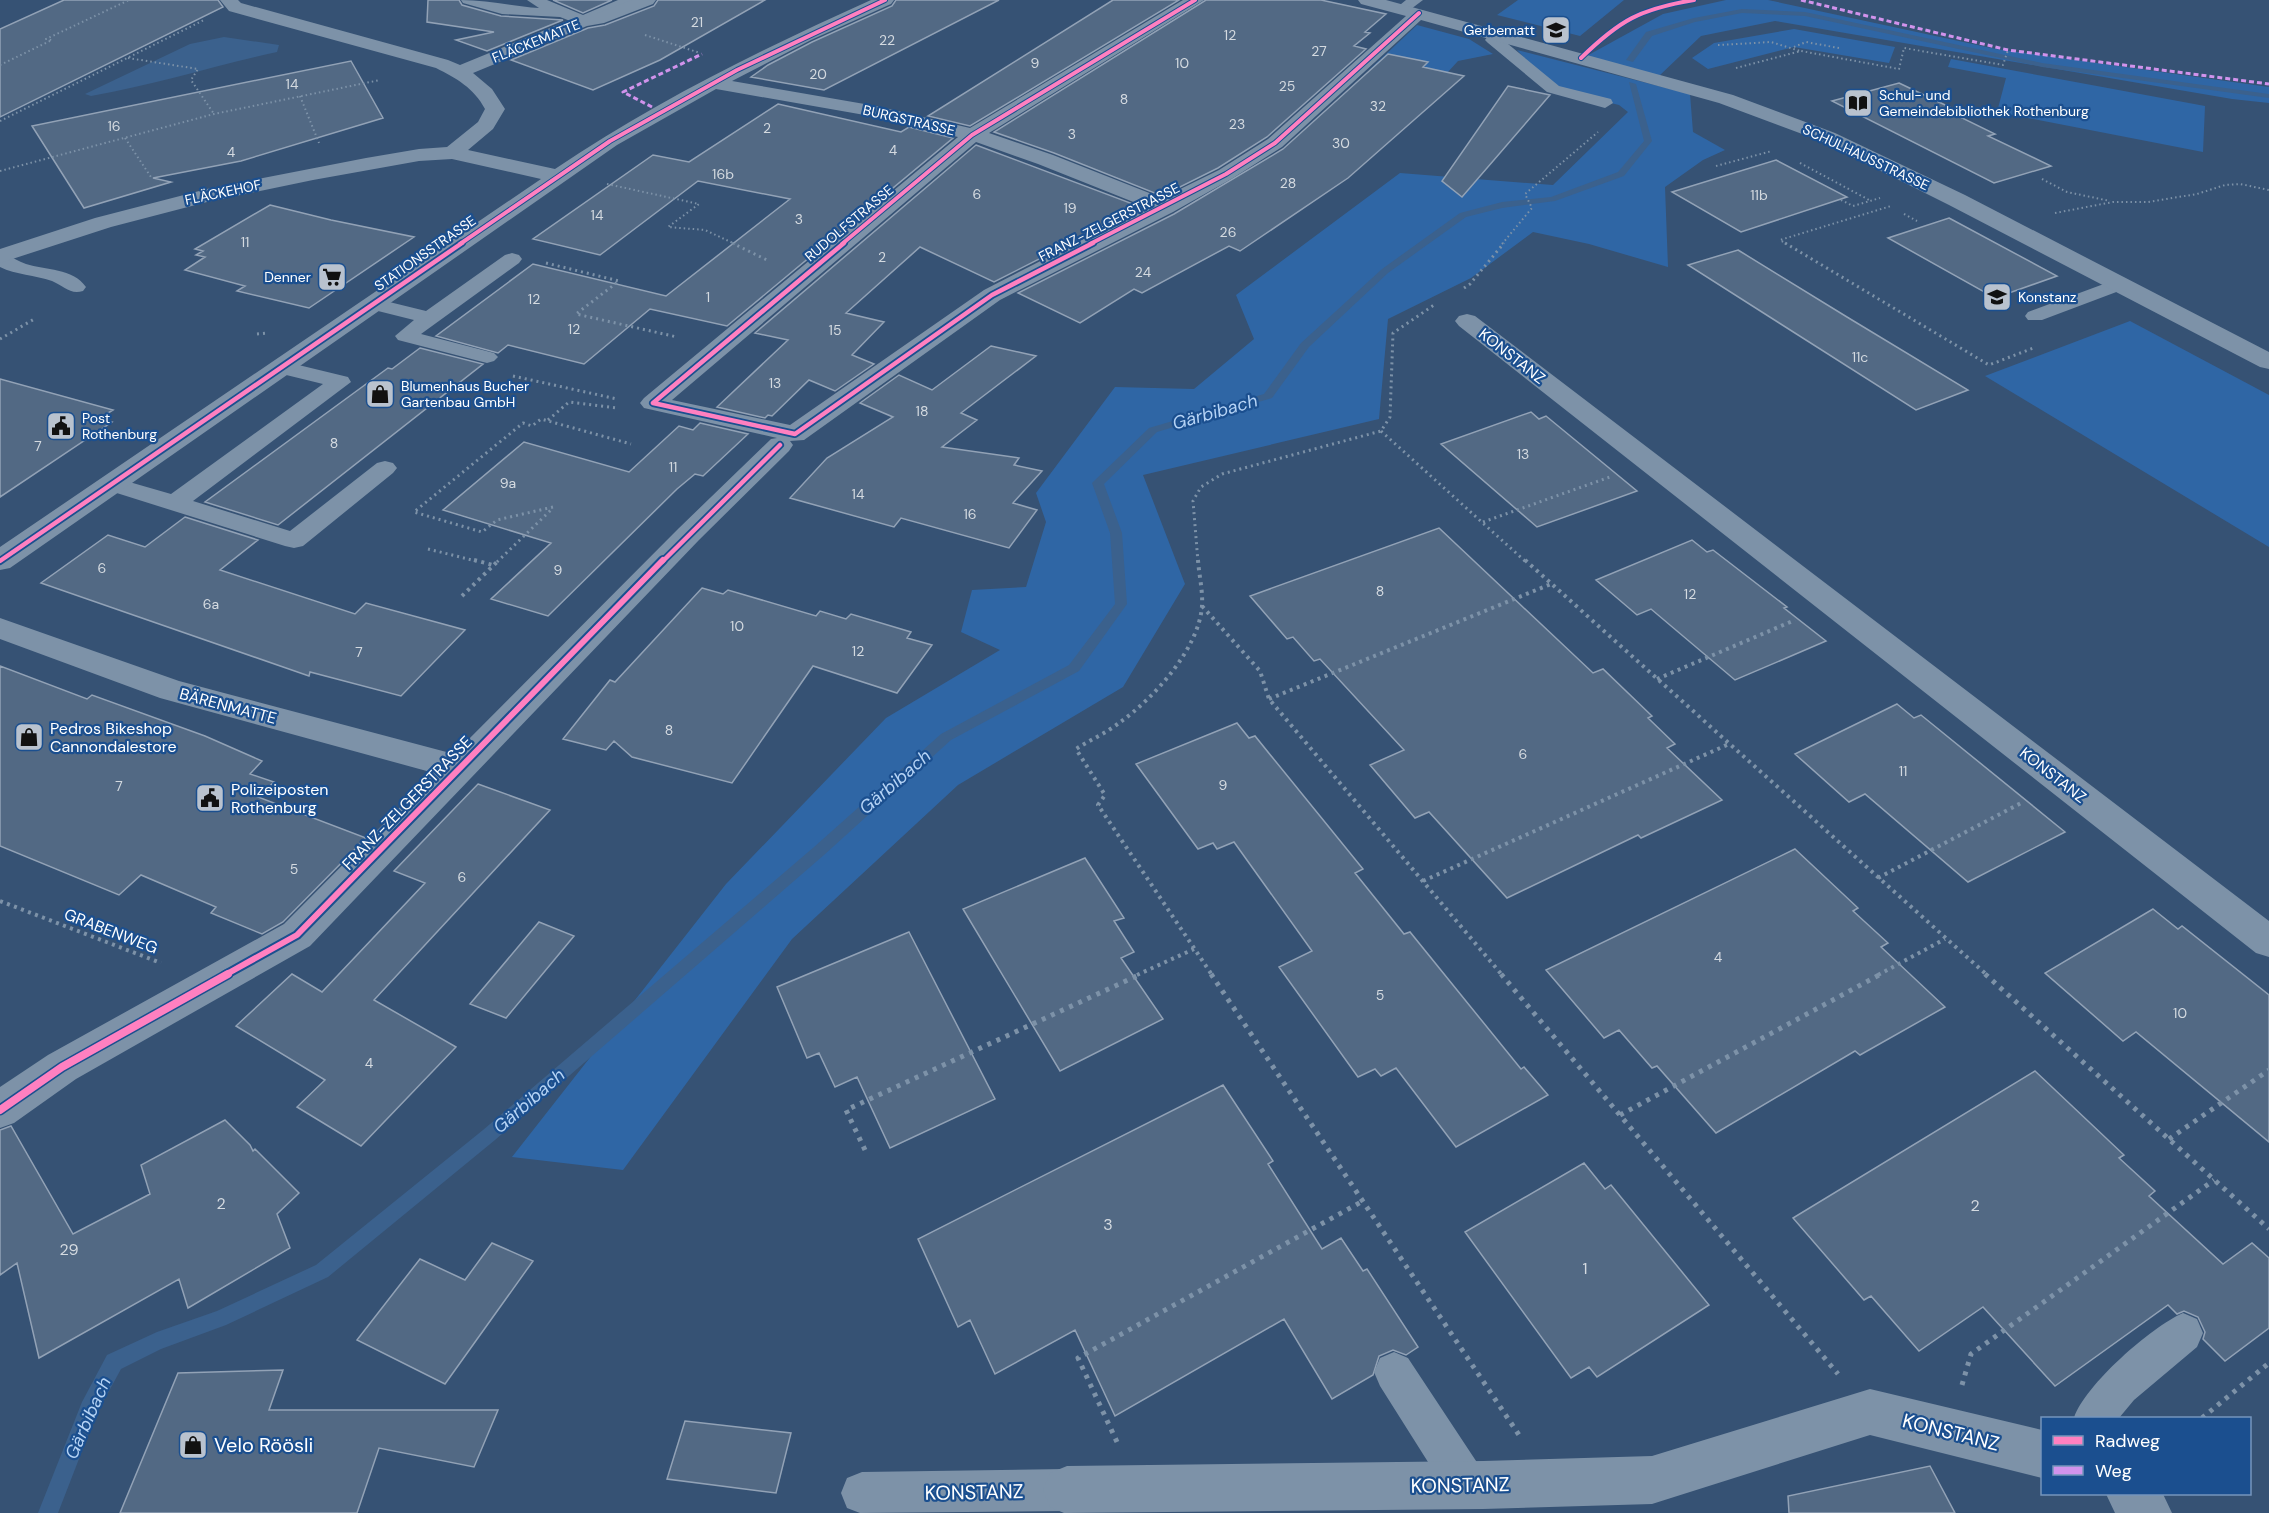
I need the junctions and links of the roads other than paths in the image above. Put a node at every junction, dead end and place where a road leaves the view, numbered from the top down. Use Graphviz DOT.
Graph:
graph roads {
  1 [pos="468,0"];
  2 [pos="534,0"];
  3 [pos="630,0"];
  4 [pos="647,0"];
  5 [pos="885,0"];
  6 [pos="1195,0"];
  7 [pos="1367,0"];
  8 [pos="232,3"];
  9 [pos="1412,7"];
  10 [pos="583,18"];
  11 [pos="1497,35"];
  12 [pos="460,72"];
  13 [pos="713,83"];
  14 [pos="1605,103"];
  15 [pos="972,135"];
  16 [pos="452,153"];
  17 [pos="558,176"];
  18 [pos="1165,207"];
  19 [pos="0,257"];
  20 [pos="512,259"];
  21 [pos="2120,284"];
  22 [pos="76,286"];
  23 [pos="373,304"];
  24 [pos="2035,316"];
  25 [pos="430,318"];
  26 [pos="1467,321"];
  27 [pos="487,357"];
  28 [pos="2269,362"];
  29 [pos="282,367"];
  30 [pos="788,439"];
  31 [pos="385,468"];
  32 [pos="112,484"];
  33 [pos="176,502"];
  34 [pos="0,561"];
  35 [pos="0,628"];
  36 [pos="460,768"];
  37 [pos="2269,942"];
  38 [pos="0,1110"];
  39 [pos="2183,1333"];
  40 [pos="1394,1372"];
  41 [pos="2096,1417"];
  42 [pos="2041,1454"];
  43 [pos="1467,1485"];
  44 [pos="1067,1490"];
  45 [pos="862,1493"];
  46 [pos="2131,1495"];
  47 [pos="2148,1513"];
  1 -- 10 [label="lane"];
  2 -- 10 [label="lane"];
  3 -- 10 [label="lane"];
  4 -- 10 [label="street, FLÄCKEMATTE"];
  5 -- 13 [label="street, STATIONSSTRASSE"];
  6 -- 15 [label="street, RUDOLFSTRASSE"];
  7 -- 9 [label="street, SCHULHAUSSTRASSE"];
  8 -- 12 [label="street"];
  9 -- 11 [label="street, SCHULHAUSSTRASSE"];
  9 -- 18 [label="street, FRANZ-ZELGERSTRASSE"];
  10 -- 12 [label="street, FLÄCKEMATTE"];
  11 -- 14 [label="lane"];
  11 -- 21 [label="street, SCHULHAUSSTRASSE"];
  12 -- 16 [label="street"];
  13 -- 15 [label="street, BURGSTRASSE"];
  13 -- 17 [label="street, STATIONSSTRASSE"];
  15 -- 18 [label="street, BURGSTRASSE"];
  15 -- 30 [label="street, RUDOLFSTRASSE"];
  16 -- 17 [label="street, FLÄCKEHOF"];
  16 -- 19 [label="street, FLÄCKEHOF"];
  17 -- 23 [label="street, STATIONSSTRASSE"];
  18 -- 30 [label="street, FRANZ-ZELGERSTRASSE"];
  19 -- 22 [label="lane"];
  20 -- 25 [label="lane"];
  21 -- 24 [label="lane"];
  21 -- 28 [label="street, SCHULHAUSSTRASSE"];
  23 -- 25 [label="lane"];
  23 -- 29 [label="street, STATIONSSTRASSE"];
  25 -- 27 [label="lane"];
  26 -- 37 [label="street, KONSTANZ"];
  29 -- 32 [label="street, STATIONSSTRASSE"];
  29 -- 33 [label="lane"];
  30 -- 36 [label="street, FRANZ-ZELGERSTRASSE"];
  31 -- 33 [label="lane"];
  32 -- 33 [label="lane"];
  32 -- 34 [label="street, STATIONSSTRASSE"];
  35 -- 36 [label="street, BÄRENMATTE"];
  36 -- 38 [label="street, FRANZ-ZELGERSTRASSE"];
  39 -- 41 [label="lane"];
  40 -- 43 [label="lane"];
  42 -- 43 [label="street, KONSTANZ"];
  43 -- 44 [label="street, KONSTANZ"];
  44 -- 45 [label="lane, KONSTANZ"];
  46 -- 47 [label="street"];
}
